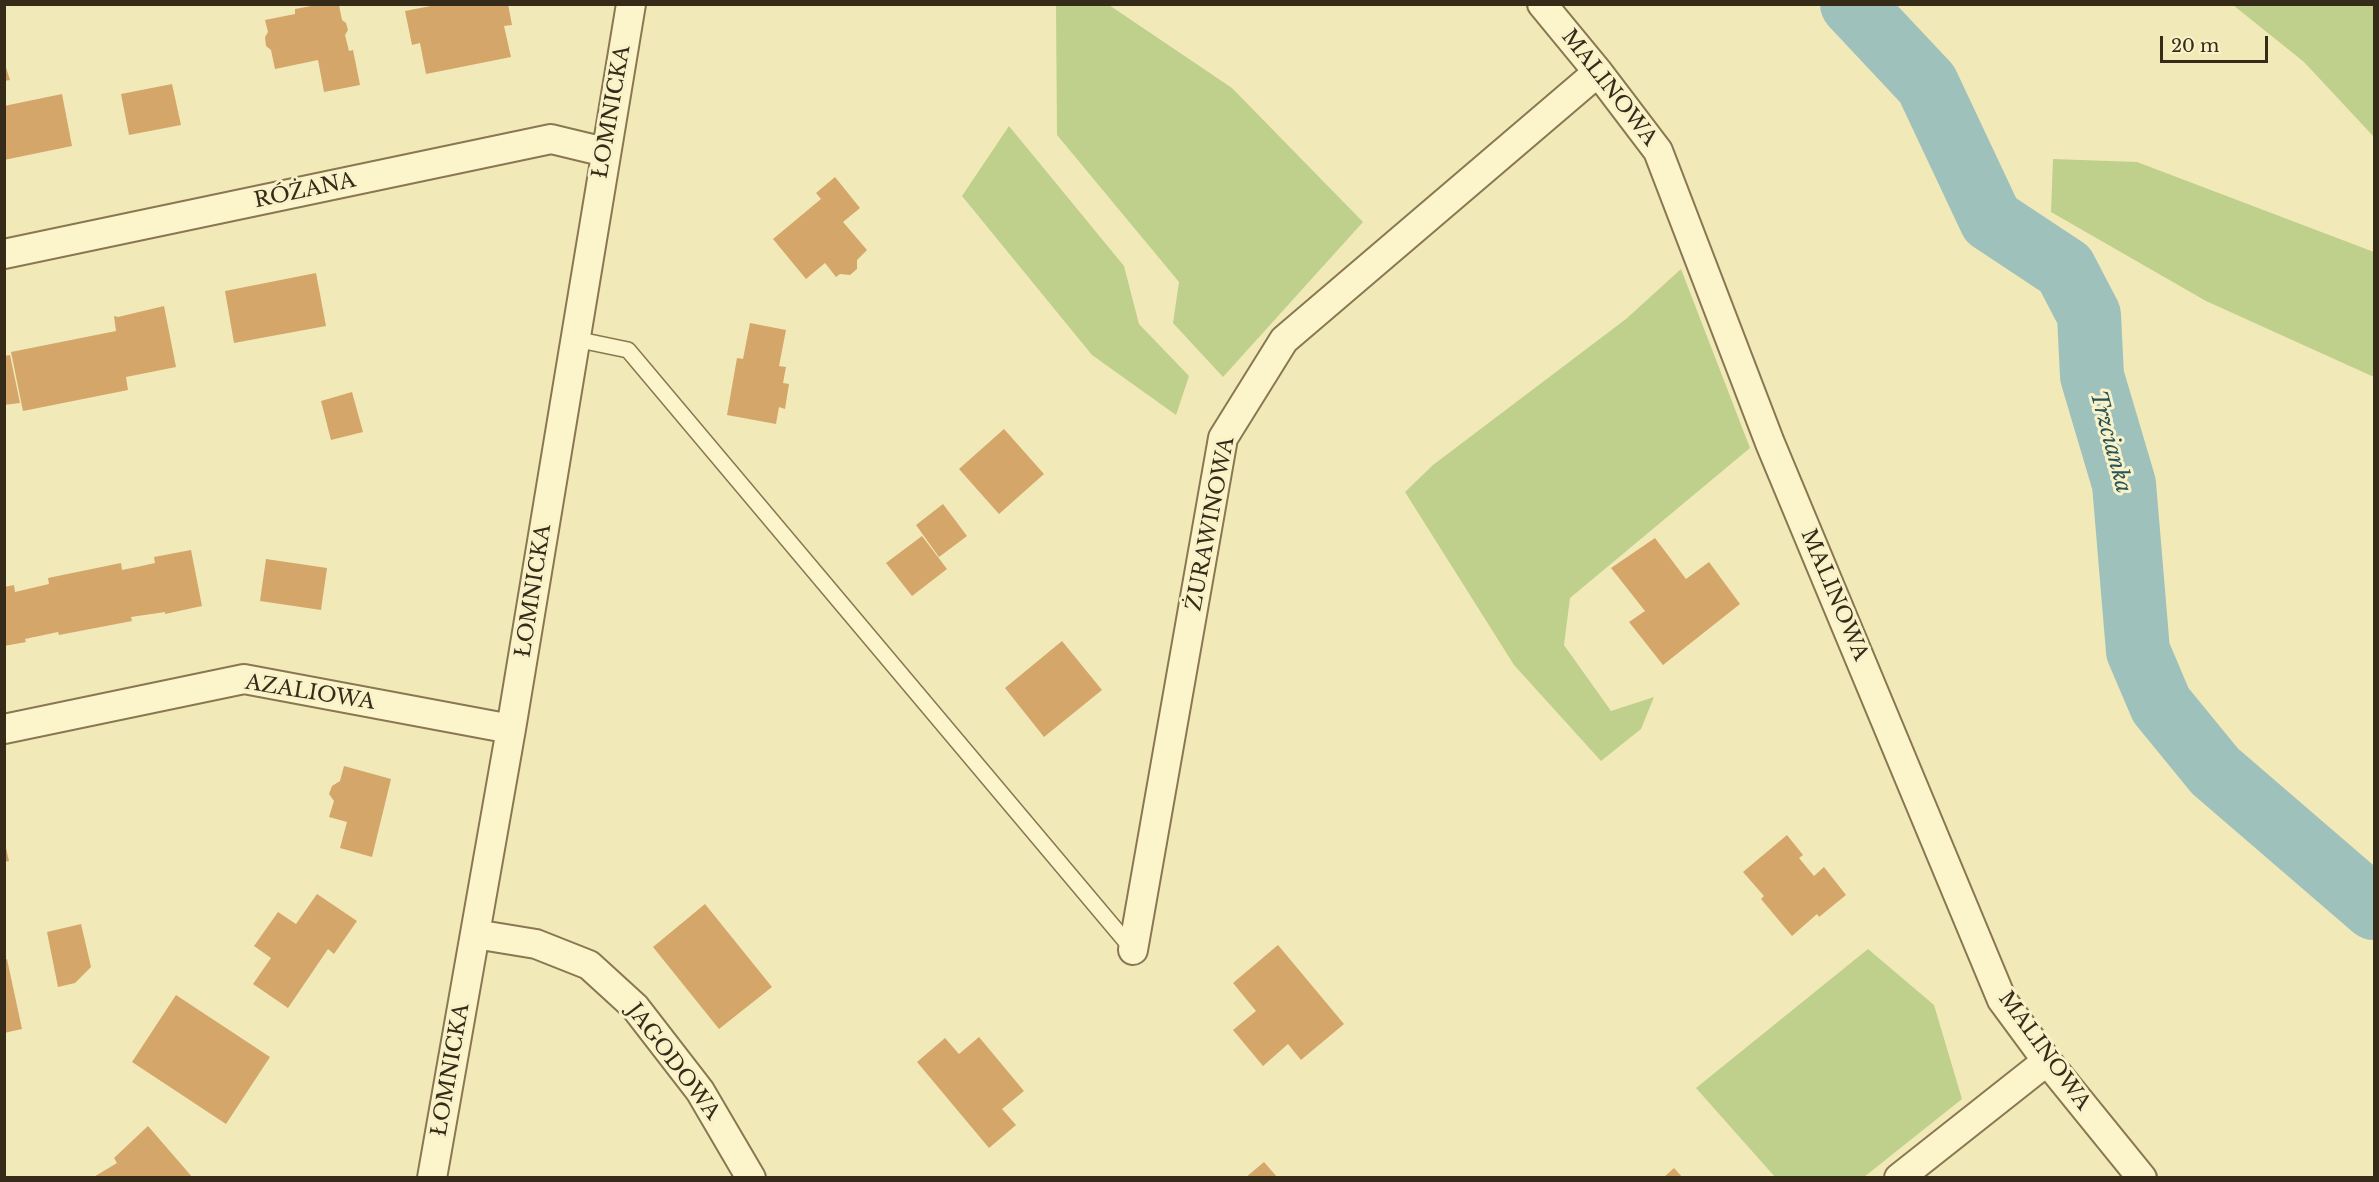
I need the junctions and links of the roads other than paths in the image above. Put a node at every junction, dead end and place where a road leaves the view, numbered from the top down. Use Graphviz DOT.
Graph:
graph roads {
  1 [pos="631,4"];
  2 [pos="1542,4"];
  3 [pos="1598,72"];
  4 [pos="605,152"];
  5 [pos="4,254"];
  6 [pos="575,339"];
  7 [pos="4,729"];
  8 [pos="511,729"];
  9 [pos="475,934"];
  10 [pos="1133,950"];
  11 [pos="2047,1061"];
  12 [pos="432,1178"];
  13 [pos="751,1178"];
  14 [pos="1899,1178"];
  15 [pos="2142,1178"];
  1 -- 4 [label="street, ŁOMNICKA"];
  2 -- 3 [label="street, MALINOWA"];
  3 -- 10 [label="street, ŻURAWINOWA"];
  3 -- 11 [label="street, MALINOWA"];
  4 -- 5 [label="street, RÓŻANA"];
  4 -- 6 [label="street, ŁOMNICKA"];
  6 -- 8 [label="street, ŁOMNICKA"];
  6 -- 10 [label="lane"];
  7 -- 8 [label="street, AZALIOWA"];
  8 -- 9 [label="street, ŁOMNICKA"];
  9 -- 12 [label="street, ŁOMNICKA"];
  9 -- 13 [label="street, JAGODOWA"];
  11 -- 14 [label="street"];
  11 -- 15 [label="street, MALINOWA"];
}
